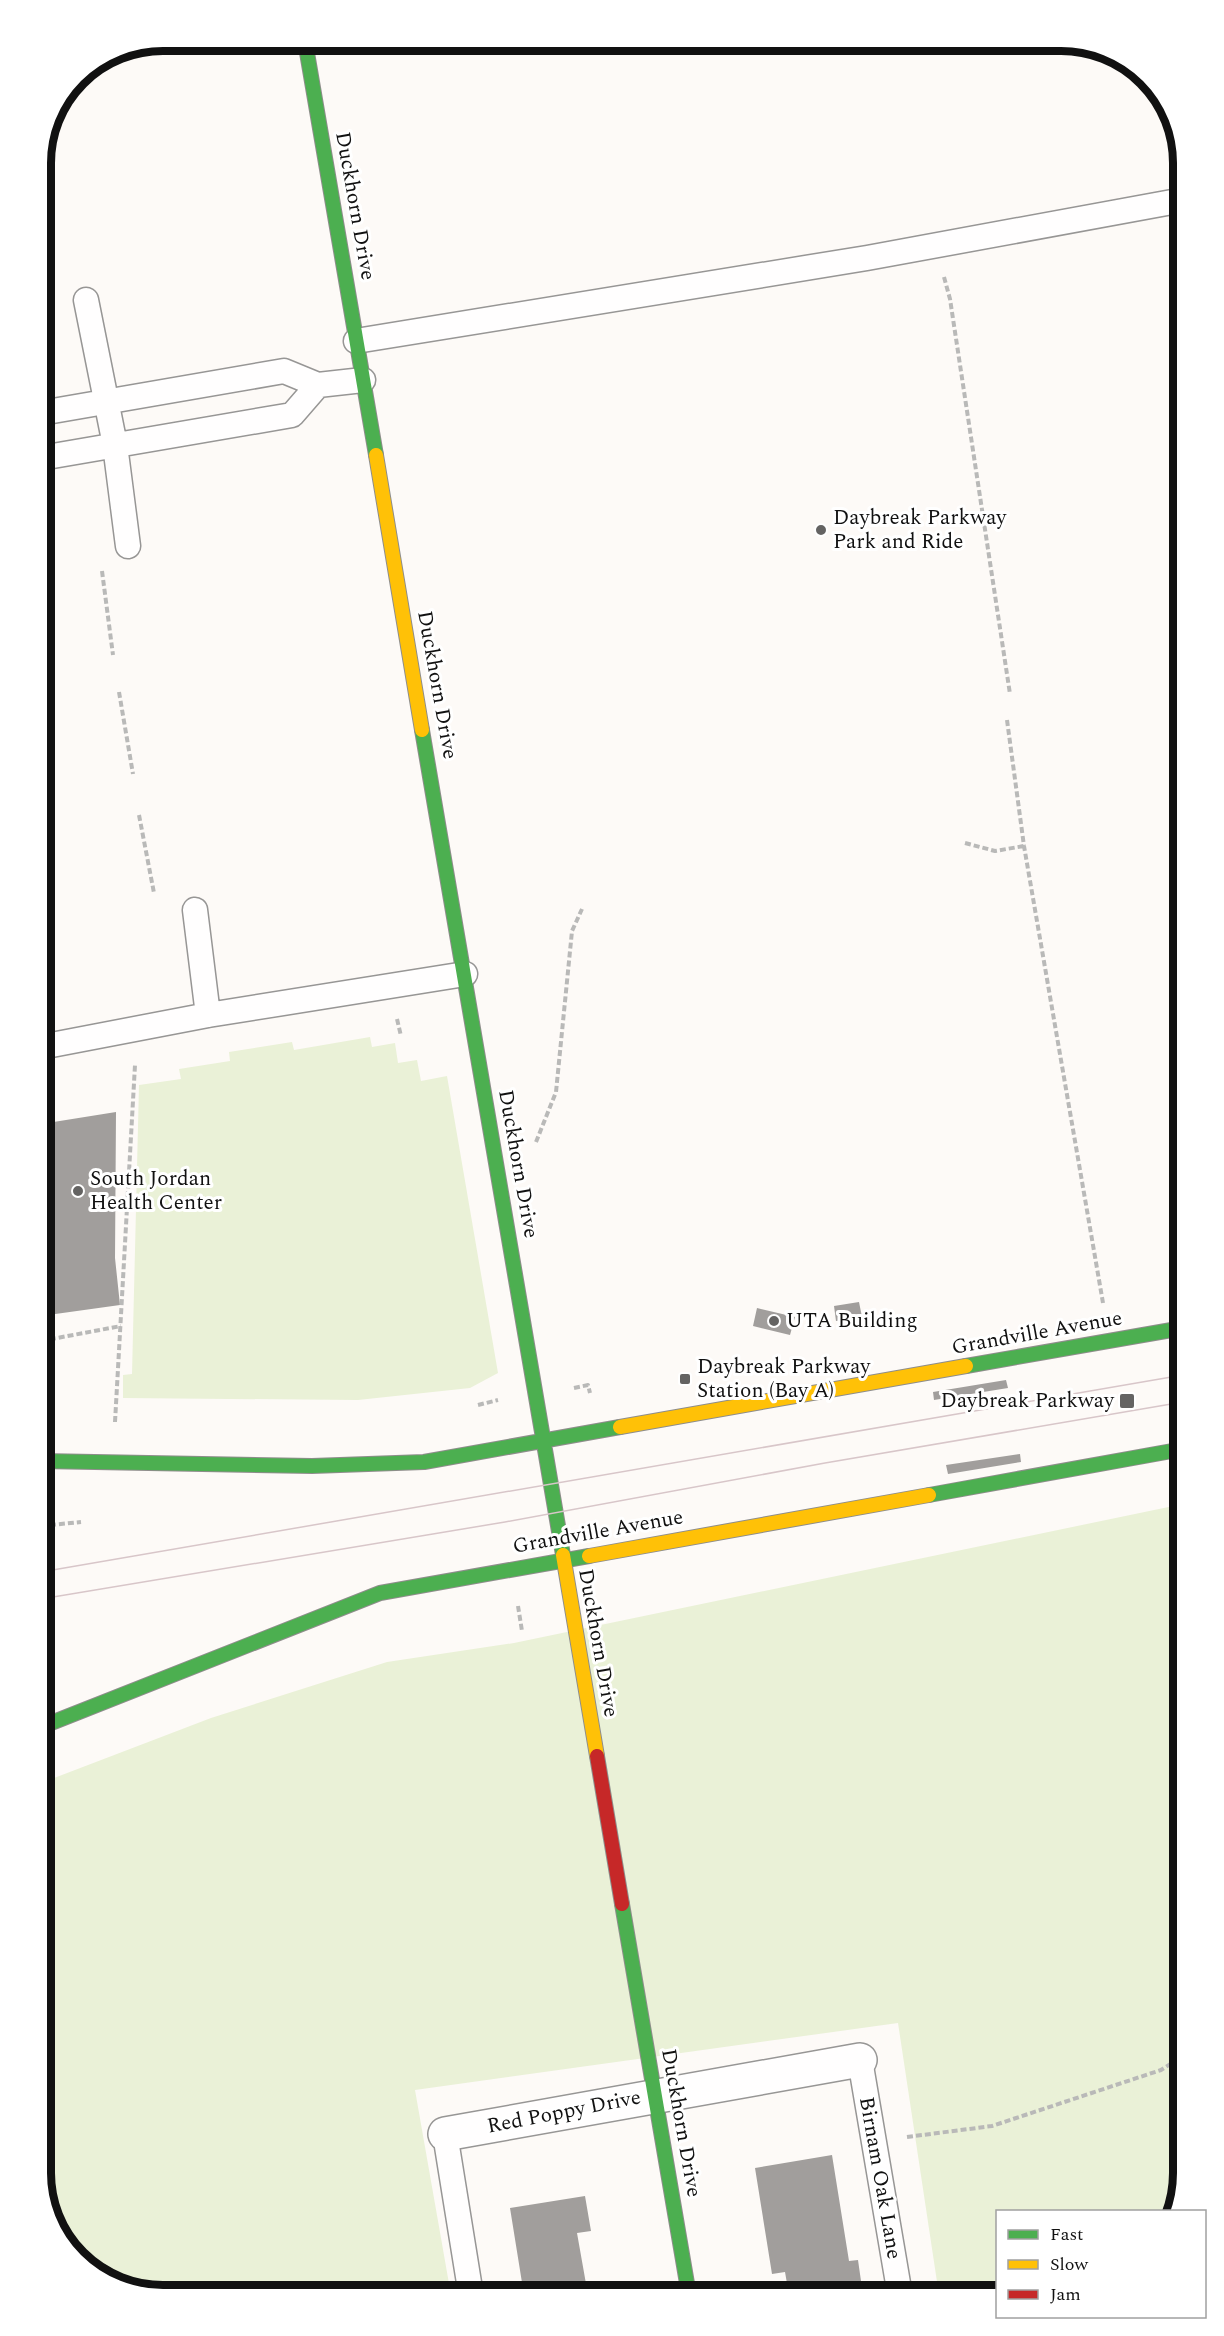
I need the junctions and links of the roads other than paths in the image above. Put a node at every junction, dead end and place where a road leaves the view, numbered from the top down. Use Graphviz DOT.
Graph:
graph roads {
  1 [pos="307,51"];
  2 [pos="1173,202"];
  3 [pos="86,300"];
  4 [pos="356,341"];
  5 [pos="363,380"];
  6 [pos="318,385"];
  7 [pos="106,402"];
  8 [pos="51,411"];
  9 [pos="115,445"];
  10 [pos="51,456"];
  11 [pos="128,546"];
  12 [pos="195,910"];
  13 [pos="465,974"];
  14 [pos="208,1015"];
  15 [pos="51,1045"];
  16 [pos="1173,1330"];
  17 [pos="544,1443"];
  18 [pos="1173,1451"];
  19 [pos="51,1461"];
  20 [pos="562,1560"];
  21 [pos="51,1723"];
  22 [pos="860,2060"];
  23 [pos="655,2095"];
  24 [pos="445,2134"];
  25 [pos="469,2285"];
  26 [pos="687,2285"];
  27 [pos="898,2285"];
  1 -- 4 [label="street, Duckhorn Drive"];
  2 -- 4 [label="lane"];
  3 -- 7 [label="lane"];
  4 -- 5 [label="street, Duckhorn Drive"];
  5 -- 6 [label="lane"];
  5 -- 13 [label="street, Duckhorn Drive"];
  6 -- 7 [label="lane"];
  6 -- 9 [label="lane"];
  7 -- 8 [label="lane"];
  7 -- 9 [label="lane"];
  9 -- 10 [label="lane"];
  9 -- 11 [label="lane"];
  12 -- 14 [label="lane"];
  13 -- 14 [label="lane"];
  13 -- 17 [label="street, Duckhorn Drive"];
  14 -- 15 [label="lane"];
  16 -- 17 [label="street, Grandville Avenue"];
  17 -- 19 [label="street, Grandville Avenue"];
  17 -- 20 [label="street, Duckhorn Drive"];
  18 -- 20 [label="street, Grandville Avenue"];
  20 -- 21 [label="street, Grandville Avenue"];
  20 -- 23 [label="street, Duckhorn Drive"];
  22 -- 23 [label="street, Red Poppy Drive"];
  22 -- 27 [label="lane, Birnam Oak Lane"];
  23 -- 24 [label="street, Red Poppy Drive"];
  23 -- 26 [label="street, Duckhorn Drive"];
  24 -- 25 [label="lane"];
}
